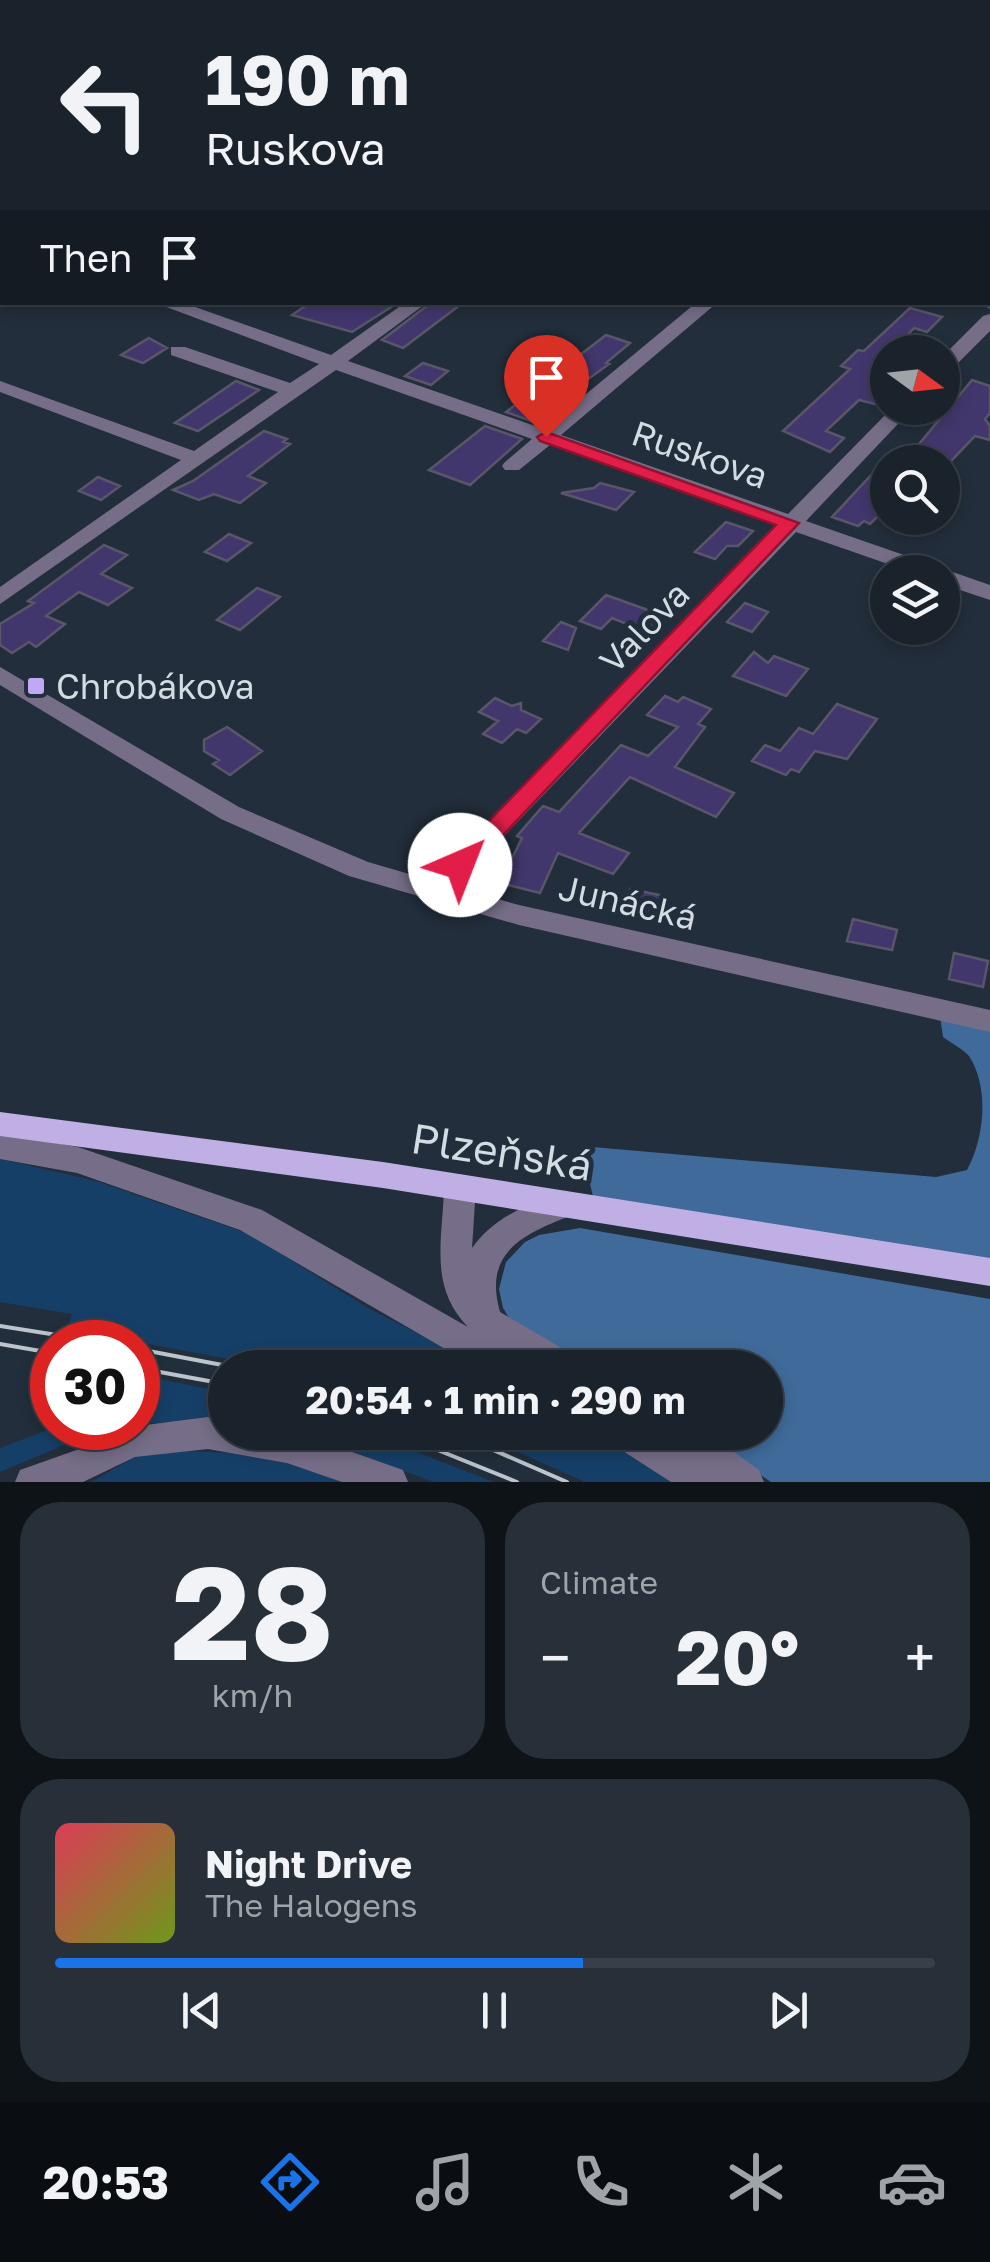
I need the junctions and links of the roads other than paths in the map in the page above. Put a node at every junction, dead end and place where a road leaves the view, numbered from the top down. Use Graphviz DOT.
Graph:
graph roads {
  1 [pos="171,305"];
  2 [pos="414,305"];
  3 [pos="705,305"];
  4 [pos="990,320"];
  5 [pos="178,350"];
  6 [pos="960,350"];
  7 [pos="334,362"];
  8 [pos="3,386"];
  9 [pos="293,391"];
  10 [pos="887,425"];
  11 [pos="546,437"];
  12 [pos="197,458"];
  13 [pos="512,466"];
  14 [pos="790,523"];
  15 [pos="882,555"];
  16 [pos="960,582"];
  17 [pos="990,593"];
  18 [pos="0,597"];
  19 [pos="0,675"];
  20 [pos="433,893"];
  21 [pos="990,1021"];
  22 [pos="0,1124"];
  23 [pos="0,1146"];
  24 [pos="460,1188"];
  25 [pos="566,1204"];
  26 [pos="990,1272"];
  27 [pos="486,1320"];
  28 [pos="479,1350"];
  29 [pos="535,1350"];
  30 [pos="652,1450"];
  31 [pos="701,1450"];
  32 [pos="33,1482"];
  33 [pos="390,1482"];
  34 [pos="702,1482"];
  35 [pos="746,1482"];
  1 -- 7 [label="street, Ruskova"];
  2 -- 7 [label="street"];
  3 -- 11 [label="street"];
  4 -- 6 [label="street"];
  5 -- 9 [label="street"];
  7 -- 9 [label="street"];
  7 -- 11 [label="street, Ruskova"];
  8 -- 12 [label="street"];
  9 -- 12 [label="street"];
  10 -- 14 [label="street, Valova"];
  11 -- 13 [label="street"];
  11 -- 14 [label="street, Ruskova"];
  12 -- 18 [label="street"];
  14 -- 15 [label="street, Ruskova"];
  14 -- 20 [label="street, Valova"];
  16 -- 17 [label="street"];
  19 -- 20 [label="street, Junácká"];
  20 -- 21 [label="street, Junácká"];
  22 -- 24 [label="main road, Plzeňská"];
  23 -- 28 [label="street"];
  24 -- 25 [label="main road, Plzeňská"];
  24 -- 27 [label="street"];
  25 -- 26 [label="main road, Plzeňská"];
  25 -- 27 [label="street"];
  27 -- 29 [label="street"];
  30 -- 34 [label="street"];
  31 -- 35 [label="street"];
  32 -- 33 [label="street"];
}
